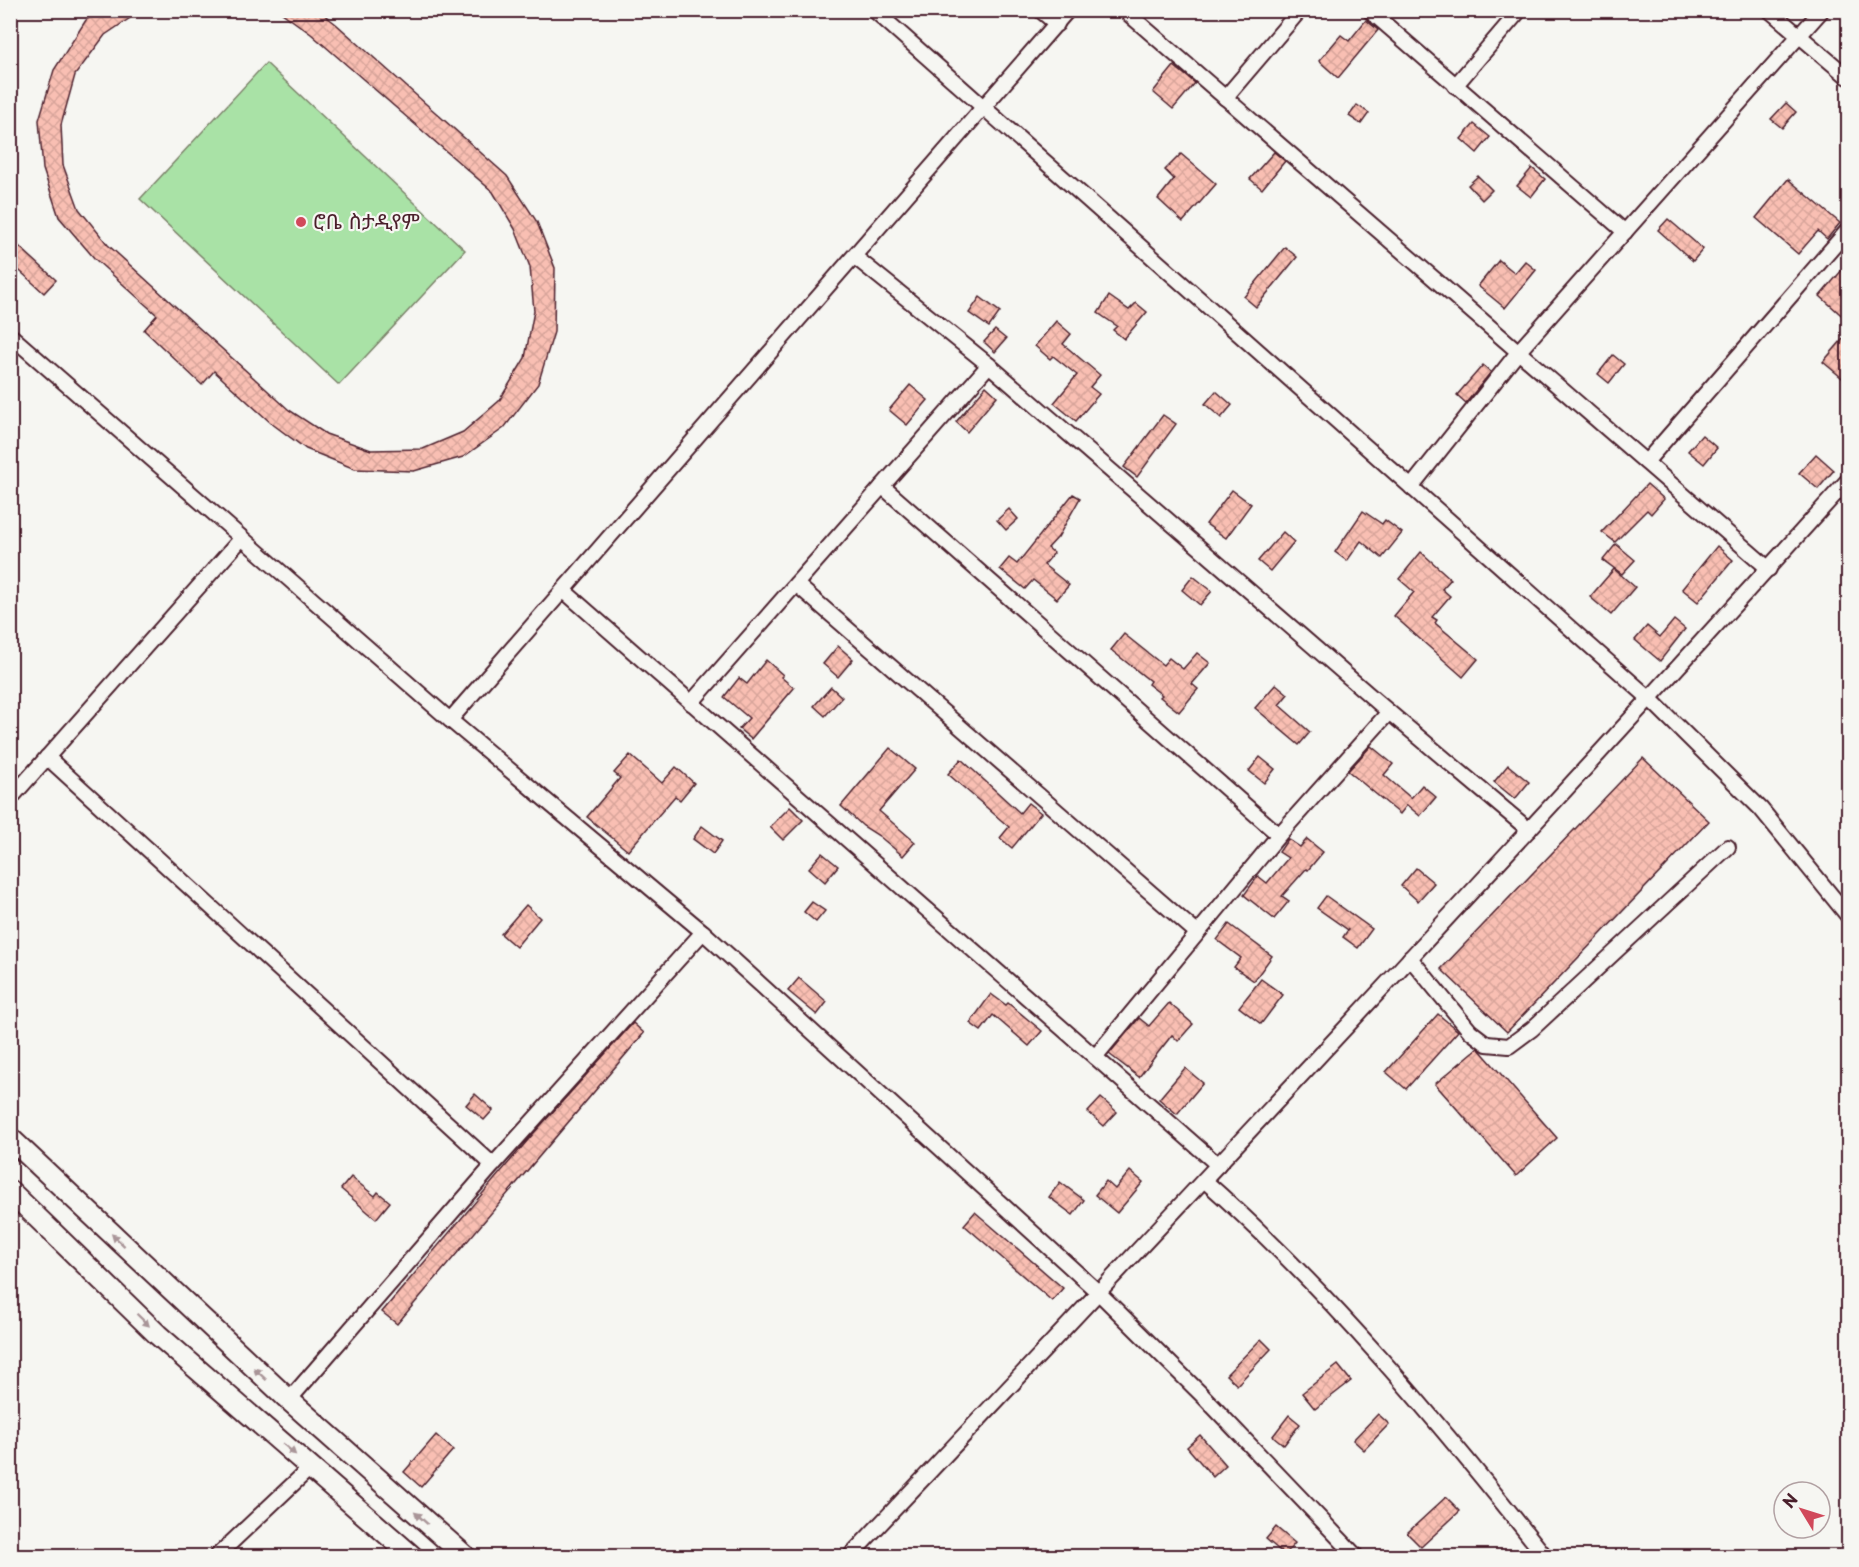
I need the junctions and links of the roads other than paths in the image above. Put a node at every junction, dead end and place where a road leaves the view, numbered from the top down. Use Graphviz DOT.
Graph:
graph roads {
  1 [pos="874,10"];
  2 [pos="1040,10"];
  3 [pos="1068,10"];
  4 [pos="1124,10"];
  5 [pos="1300,10"];
  6 [pos="1369,10"];
  7 [pos="1520,10"];
  8 [pos="1769,10"];
  9 [pos="1822,10"];
  10 [pos="1057,24"];
  11 [pos="1799,37"];
  12 [pos="1848,78"];
  13 [pos="1455,86"];
  14 [pos="1226,98"];
  15 [pos="985,108"];
  16 [pos="1848,230"];
  17 [pos="1625,232"];
  18 [pos="855,257"];
  19 [pos="10,335"];
  20 [pos="1518,351"];
  21 [pos="989,365"];
  22 [pos="1646,462"];
  23 [pos="1848,480"];
  24 [pos="882,486"];
  25 [pos="1412,487"];
  26 [pos="242,538"];
  27 [pos="1768,569"];
  28 [pos="796,584"];
  29 [pos="563,590"];
  30 [pos="1650,699"];
  31 [pos="691,703"];
  32 [pos="1389,712"];
  33 [pos="450,720"];
  34 [pos="47,757"];
  35 [pos="10,799"];
  36 [pos="1529,830"];
  37 [pos="1279,836"];
  38 [pos="1728,847"];
  39 [pos="1847,912"];
  40 [pos="703,932"];
  41 [pos="1197,933"];
  42 [pos="1410,958"];
  43 [pos="1095,1057"];
  44 [pos="10,1138"];
  45 [pos="493,1165"];
  46 [pos="1218,1165"];
  47 [pos="1204,1180"];
  48 [pos="10,1191"];
  49 [pos="1099,1293"];
  50 [pos="289,1400"];
  51 [pos="310,1468"];
  52 [pos="1848,1554"];
  53 [pos="217,1557"];
  54 [pos="412,1557"];
  55 [pos="465,1557"];
  56 [pos="849,1557"];
  57 [pos="1356,1557"];
  58 [pos="1545,1557"];
  59 [pos="1845,1557"];
  1 -- 15 [label="street"];
  2 -- 10 [label="street"];
  3 -- 10 [label="street"];
  4 -- 14 [label="street"];
  5 -- 14 [label="street"];
  6 -- 13 [label="street"];
  7 -- 13 [label="street"];
  8 -- 11 [label="street"];
  9 -- 11 [label="street"];
  10 -- 15 [label="street"];
  11 -- 12 [label="street"];
  11 -- 17 [label="street"];
  13 -- 17 [label="street"];
  14 -- 20 [label="street"];
  15 -- 18 [label="street"];
  15 -- 25 [label="street"];
  16 -- 22 [label="street"];
  17 -- 20 [label="street"];
  18 -- 21 [label="street"];
  18 -- 29 [label="street"];
  19 -- 26 [label="street"];
  20 -- 22 [label="street"];
  20 -- 25 [label="street"];
  21 -- 24 [label="street"];
  21 -- 32 [label="street"];
  22 -- 27 [label="street"];
  23 -- 27 [label="street"];
  24 -- 28 [label="street"];
  24 -- 37 [label="street"];
  25 -- 30 [label="street"];
  26 -- 33 [label="street"];
  26 -- 34 [label="street"];
  27 -- 30 [label="street"];
  28 -- 31 [label="street"];
  28 -- 41 [label="street"];
  29 -- 31 [label="street"];
  29 -- 33 [label="street"];
  30 -- 36 [label="street"];
  30 -- 39 [label="street"];
  31 -- 43 [label="street"];
  32 -- 36 [label="street"];
  32 -- 37 [label="street"];
  33 -- 40 [label="street"];
  34 -- 35 [label="street"];
  34 -- 45 [label="street"];
  36 -- 42 [label="street"];
  37 -- 41 [label="street"];
  38 -- 42 [label="street"];
  40 -- 45 [label="street"];
  40 -- 49 [label="street"];
  41 -- 43 [label="street"];
  42 -- 46 [label="street"];
  43 -- 46 [label="street"];
  50 -- 44 [label="main road, one-way"];
  45 -- 50 [label="street"];
  46 -- 47 [label="street"];
  47 -- 49 [label="street"];
  47 -- 58 [label="street"];
  48 -- 51 [label="main road, one-way"];
  49 -- 56 [label="street"];
  49 -- 57 [label="street"];
  55 -- 50 [label="main road, one-way"];
  51 -- 53 [label="street"];
  51 -- 54 [label="main road"];
  52 -- 59 [label="street"];
}
